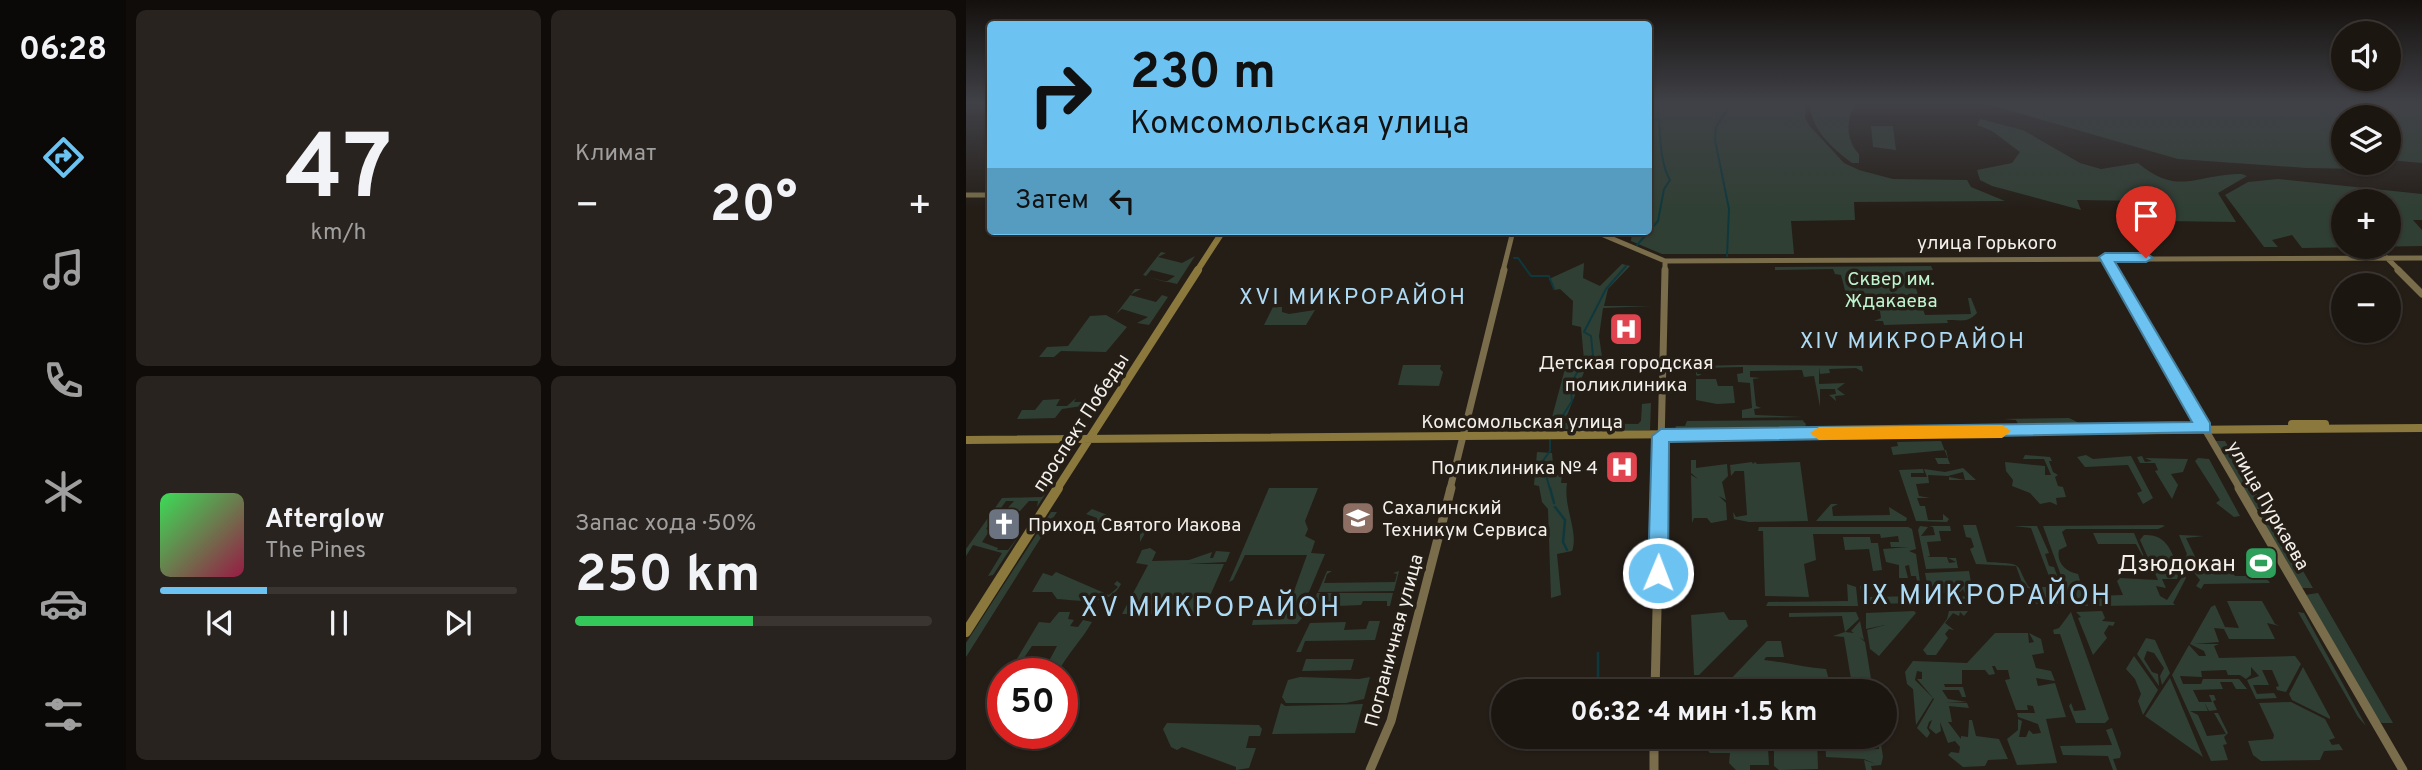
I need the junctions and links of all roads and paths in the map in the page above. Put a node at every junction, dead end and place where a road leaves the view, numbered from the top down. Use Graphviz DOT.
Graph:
graph roads {
  1 [pos="966,195"];
  2 [pos="987,195"];
  3 [pos="1220,235"];
  4 [pos="1512,235"];
  5 [pos="1603,235"];
  6 [pos="2105,257"];
  7 [pos="2422,257"];
  8 [pos="2331,258"];
  9 [pos="2401,258"];
  10 [pos="2387,259"];
  11 [pos="1665,261"];
  12 [pos="2422,294"];
  13 [pos="2422,426"];
  14 [pos="2204,428"];
  15 [pos="1661,436"];
  16 [pos="1462,437"];
  17 [pos="966,440"];
  18 [pos="1090,440"];
  19 [pos="966,632"];
  20 [pos="1655,679"];
  21 [pos="1654,749"];
  22 [pos="1370,770"];
  23 [pos="1654,770"];
  24 [pos="2403,770"];
  1 -- 2 [label="main road"];
  3 -- 18 [label="main road, проспект Победы"];
  4 -- 16 [label="main road, Пограничная улица"];
  5 -- 11 [label="main road, улица Горького"];
  6 -- 8 [label="main road, улица Горького"];
  6 -- 11 [label="main road, улица Горького"];
  6 -- 14 [label="main road, улица Пуркаева"];
  7 -- 9 [label="main road, улица Горького"];
  10 -- 12 [label="main road"];
  11 -- 15 [label="main road"];
  13 -- 14 [label="main road, Комсомольская улица"];
  14 -- 15 [label="main road, Комсомольская улица"];
  14 -- 24 [label="main road, улица Пуркаева"];
  15 -- 16 [label="main road, Комсомольская улица"];
  15 -- 20 [label="main road"];
  16 -- 18 [label="main road, Комсомольская улица"];
  16 -- 22 [label="main road, Пограничная улица"];
  17 -- 18 [label="main road, Комсомольская улица"];
  18 -- 19 [label="main road, проспект Победы"];
  21 -- 23 [label="main road"];
}
